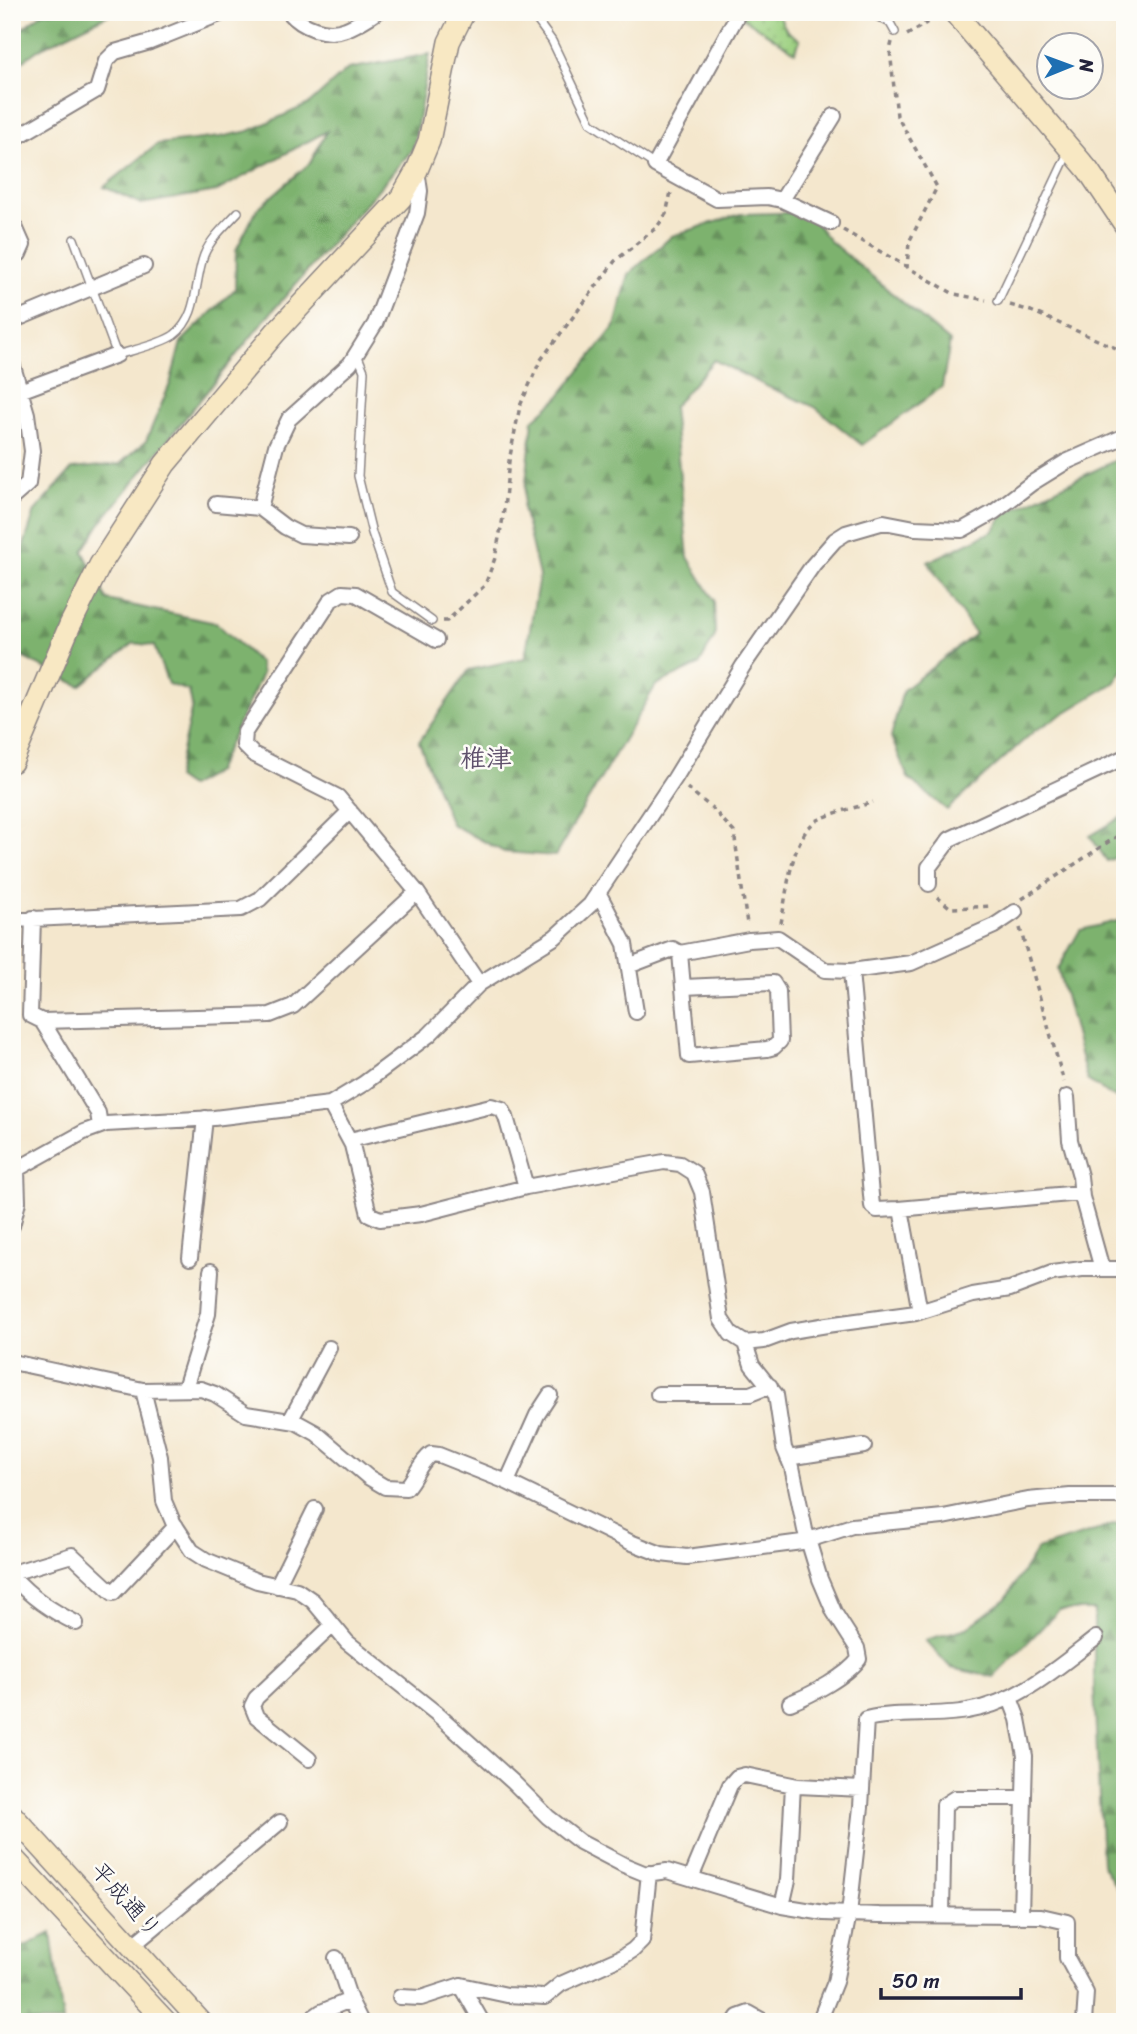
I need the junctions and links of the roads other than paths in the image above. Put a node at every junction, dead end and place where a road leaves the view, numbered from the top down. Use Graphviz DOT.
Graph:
graph roads {
  1 [pos="225,12"];
  2 [pos="289,12"];
  3 [pos="377,12"];
  4 [pos="464,12"];
  5 [pos="531,12"];
  6 [pos="739,12"];
  7 [pos="869,12"];
  8 [pos="954,12"];
  9 [pos="895,32"];
  10 [pos="834,116"];
  11 [pos="12,140"];
  12 [pos="1070,149"];
  13 [pos="654,165"];
  14 [pos="417,170"];
  15 [pos="782,200"];
  16 [pos="238,212"];
  17 [pos="12,220"];
  18 [pos="831,223"];
  19 [pos="1125,225"];
  20 [pos="74,239"];
  21 [pos="12,259"];
  22 [pos="145,267"];
  23 [pos="92,289"];
  24 [pos="998,301"];
  25 [pos="12,321"];
  26 [pos="356,354"];
  27 [pos="117,355"];
  28 [pos="12,363"];
  29 [pos="20,391"];
  30 [pos="1125,436"];
  31 [pos="12,498"];
  32 [pos="216,503"];
  33 [pos="260,508"];
  34 [pos="349,538"];
  35 [pos="432,621"];
  36 [pos="436,640"];
  37 [pos="1125,757"];
  38 [pos="12,762"];
  39 [pos="350,811"];
  40 [pos="929,884"];
  41 [pos="417,892"];
  42 [pos="598,892"];
  43 [pos="1014,909"];
  44 [pos="33,918"];
  45 [pos="12,920"];
  46 [pos="680,953"];
  47 [pos="631,965"];
  48 [pos="851,971"];
  49 [pos="479,984"];
  50 [pos="684,987"];
  51 [pos="636,1012"];
  52 [pos="42,1021"];
  53 [pos="1067,1097"];
  54 [pos="330,1104"];
  55 [pos="205,1118"];
  56 [pos="100,1126"];
  57 [pos="350,1140"];
  58 [pos="14,1172"];
  59 [pos="526,1187"];
  60 [pos="1081,1193"];
  61 [pos="901,1209"];
  62 [pos="12,1226"];
  63 [pos="190,1258"];
  64 [pos="1102,1269"];
  65 [pos="1125,1269"];
  66 [pos="211,1271"];
  67 [pos="920,1312"];
  68 [pos="745,1343"];
  69 [pos="329,1348"];
  70 [pos="12,1362"];
  71 [pos="770,1386"];
  72 [pos="185,1388"];
  73 [pos="143,1390"];
  74 [pos="658,1394"];
  75 [pos="550,1395"];
  76 [pos="290,1421"];
  77 [pos="864,1446"];
  78 [pos="788,1458"];
  79 [pos="507,1482"];
  80 [pos="1125,1497"];
  81 [pos="315,1509"];
  82 [pos="176,1526"];
  83 [pos="808,1540"];
  84 [pos="12,1574"];
  85 [pos="278,1586"];
  86 [pos="76,1622"];
  87 [pos="333,1625"];
  88 [pos="1097,1638"];
  89 [pos="1010,1698"];
  90 [pos="790,1703"];
  91 [pos="309,1759"];
  92 [pos="793,1785"];
  93 [pos="862,1789"];
  94 [pos="1024,1798"];
  95 [pos="12,1815"];
  96 [pos="280,1822"];
  97 [pos="12,1857"];
  98 [pos="649,1873"];
  99 [pos="691,1878"];
  100 [pos="782,1906"];
  101 [pos="849,1914"];
  102 [pos="942,1916"];
  103 [pos="1021,1916"];
  104 [pos="132,1946"];
  105 [pos="336,1958"];
  106 [pos="461,1985"];
  107 [pos="400,1997"];
  108 [pos="350,2000"];
  109 [pos="166,2022"];
  110 [pos="201,2022"];
  111 [pos="307,2022"];
  112 [pos="361,2022"];
  113 [pos="482,2022"];
  114 [pos="734,2022"];
  115 [pos="765,2022"];
  116 [pos="819,2022"];
  117 [pos="1084,2022"];
  1 -- 11 [label="street"];
  2 -- 3 [label="street"];
  4 -- 14 [label="street"];
  5 -- 13 [label="lane"];
  6 -- 13 [label="street"];
  7 -- 9 [label="lane"];
  8 -- 12 [label="street"];
  10 -- 15 [label="street"];
  12 -- 19 [label="street"];
  12 -- 24 [label="lane"];
  13 -- 15 [label="street"];
  14 -- 26 [label="street"];
  14 -- 38 [label="street"];
  15 -- 18 [label="street"];
  16 -- 27 [label="lane"];
  17 -- 21 [label="street"];
  20 -- 23 [label="lane"];
  22 -- 23 [label="street"];
  23 -- 25 [label="street"];
  23 -- 27 [label="lane"];
  26 -- 33 [label="street"];
  26 -- 35 [label="lane"];
  27 -- 29 [label="street"];
  28 -- 29 [label="street"];
  29 -- 31 [label="street"];
  30 -- 42 [label="street"];
  32 -- 33 [label="street"];
  33 -- 34 [label="street"];
  36 -- 39 [label="street"];
  37 -- 40 [label="street"];
  39 -- 41 [label="street"];
  39 -- 44 [label="street"];
  41 -- 49 [label="street"];
  41 -- 52 [label="street"];
  42 -- 47 [label="street"];
  42 -- 49 [label="street"];
  43 -- 48 [label="street"];
  44 -- 45 [label="street"];
  44 -- 52 [label="street"];
  46 -- 47 [label="street"];
  46 -- 48 [label="street"];
  46 -- 50 [label="street"];
  47 -- 51 [label="street"];
  48 -- 61 [label="street"];
  49 -- 54 [label="street"];
  50 -- 50 [label="street"];
  52 -- 56 [label="street"];
  53 -- 60 [label="street"];
  54 -- 55 [label="street"];
  54 -- 57 [label="street"];
  55 -- 56 [label="street"];
  55 -- 63 [label="street"];
  56 -- 58 [label="street"];
  57 -- 59 [label="street"];
  57 -- 59 [label="street"];
  58 -- 62 [label="street"];
  59 -- 68 [label="street"];
  60 -- 61 [label="street"];
  60 -- 64 [label="street"];
  61 -- 67 [label="street"];
  64 -- 65 [label="street"];
  64 -- 67 [label="street"];
  66 -- 72 [label="street"];
  67 -- 68 [label="street"];
  68 -- 71 [label="street"];
  69 -- 76 [label="street"];
  70 -- 73 [label="street"];
  71 -- 74 [label="street"];
  71 -- 78 [label="street"];
  72 -- 73 [label="street"];
  72 -- 76 [label="street"];
  73 -- 82 [label="street"];
  75 -- 79 [label="street"];
  76 -- 79 [label="street"];
  77 -- 78 [label="street"];
  78 -- 83 [label="street"];
  79 -- 83 [label="street"];
  80 -- 83 [label="street"];
  81 -- 85 [label="street"];
  82 -- 84 [label="street"];
  82 -- 85 [label="street"];
  83 -- 90 [label="street"];
  84 -- 86 [label="street"];
  85 -- 87 [label="street"];
  87 -- 91 [label="street"];
  87 -- 98 [label="street"];
  88 -- 89 [label="street"];
  89 -- 93 [label="street"];
  89 -- 94 [label="street"];
  92 -- 93 [label="street"];
  92 -- 99 [label="street"];
  92 -- 100 [label="street"];
  93 -- 101 [label="street"];
  94 -- 102 [label="street"];
  94 -- 103 [label="street"];
  95 -- 104 [label="street, 平成通り"];
  96 -- 104 [label="street"];
  97 -- 109 [label="street"];
  98 -- 99 [label="street"];
  98 -- 106 [label="street"];
  99 -- 100 [label="street"];
  100 -- 101 [label="street"];
  101 -- 102 [label="street"];
  101 -- 116 [label="street"];
  102 -- 103 [label="street"];
  103 -- 117 [label="street"];
  104 -- 110 [label="street, 平成通り"];
  105 -- 108 [label="street"];
  106 -- 107 [label="street"];
  106 -- 113 [label="street"];
  108 -- 111 [label="street"];
  108 -- 112 [label="street"];
  114 -- 115 [label="street"];
}
